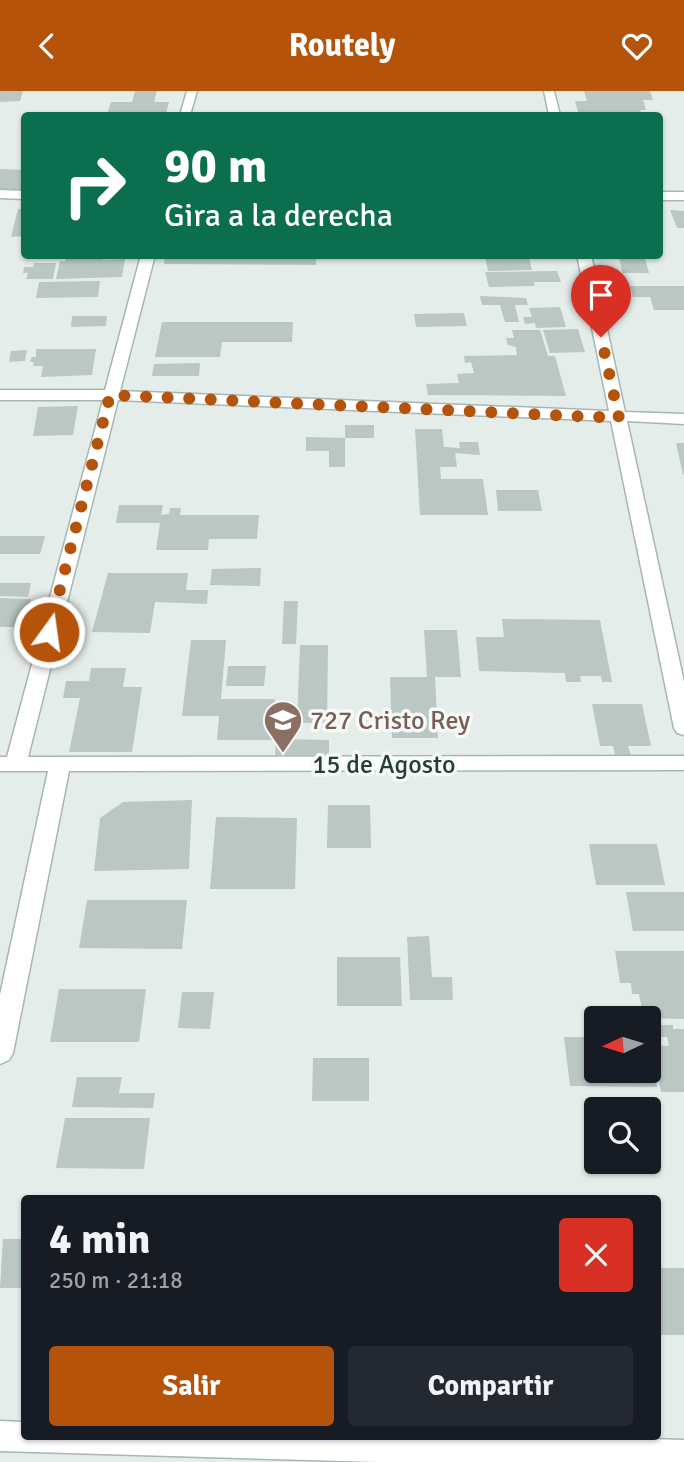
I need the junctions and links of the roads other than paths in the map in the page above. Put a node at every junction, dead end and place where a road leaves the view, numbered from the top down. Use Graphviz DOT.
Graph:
graph roads {
  1 [pos="192,91"];
  2 [pos="549,91"];
  3 [pos="186,112"];
  4 [pos="554,112"];
  5 [pos="0,194"];
  6 [pos="21,195"];
  7 [pos="663,196"];
  8 [pos="684,196"];
  9 [pos="147,259"];
  10 [pos="585,259"];
  11 [pos="0,394"];
  12 [pos="110,395"];
  13 [pos="619,418"];
  14 [pos="684,419"];
  15 [pos="684,728"];
  16 [pos="684,763"];
  17 [pos="8,765"];
  18 [pos="60,765"];
  19 [pos="0,1053"];
  20 [pos="0,1436"];
  21 [pos="21,1437"];
  22 [pos="140,1440"];
  23 [pos="684,1455"];
  1 -- 3 [label="street"];
  2 -- 4 [label="street"];
  5 -- 6 [label="street"];
  7 -- 8 [label="street"];
  9 -- 12 [label="street"];
  10 -- 13 [label="street"];
  11 -- 12 [label="street"];
  12 -- 13 [label="street"];
  12 -- 17 [label="street"];
  13 -- 14 [label="street"];
  13 -- 15 [label="street"];
  16 -- 18 [label="street, 15 de Agosto"];
  17 -- 18 [label="street, 15 de Agosto"];
  18 -- 19 [label="street"];
  20 -- 21 [label="street"];
  22 -- 23 [label="street"];
}
